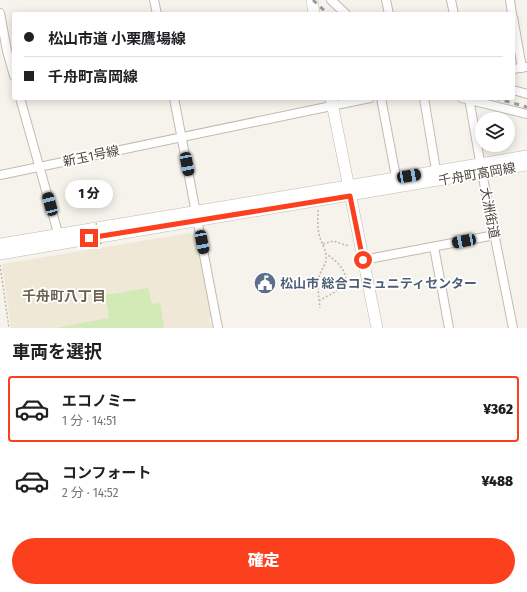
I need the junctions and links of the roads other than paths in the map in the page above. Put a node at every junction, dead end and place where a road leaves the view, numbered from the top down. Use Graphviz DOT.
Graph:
graph roads {
  1 [pos="154,0"];
  2 [pos="330,0"];
  3 [pos="386,0"];
  4 [pos="451,0"];
  5 [pos="510,0"];
  6 [pos="157,12"];
  7 [pos="344,12"];
  8 [pos="389,12"];
  9 [pos="454,12"];
  10 [pos="512,12"];
  11 [pos="0,13"];
  12 [pos="515,25"];
  13 [pos="525,67"];
  14 [pos="12,69"];
  15 [pos="515,69"];
  16 [pos="515,91"];
  17 [pos="527,94"];
  18 [pos="21,100"];
  19 [pos="174,100"];
  20 [pos="351,100"];
  21 [pos="381,100"];
  22 [pos="424,100"];
  23 [pos="467,100"];
  24 [pos="471,100"];
  25 [pos="332,102"];
  26 [pos="527,114"];
  27 [pos="181,137"];
  28 [pos="527,156"];
  29 [pos="527,165"];
  30 [pos="40,166"];
  31 [pos="482,169"];
  32 [pos="0,175"];
  33 [pos="437,176"];
  34 [pos="397,183"];
  35 [pos="349,191"];
  36 [pos="197,217"];
  37 [pos="495,235"];
  38 [pos="59,238"];
  39 [pos="0,244"];
  40 [pos="434,247"];
  41 [pos="0,254"];
  42 [pos="363,260"];
  43 [pos="218,328"];
  44 [pos="377,328"];
  45 [pos="449,328"];
  46 [pos="513,328"];
  1 -- 6 [label="street"];
  2 -- 7 [label="street"];
  3 -- 8 [label="street"];
  4 -- 9 [label="street"];
  5 -- 10 [label="street"];
  11 -- 14 [label="street"];
  12 -- 13 [label="street"];
  13 -- 15 [label="street"];
  16 -- 17 [label="street"];
  18 -- 30 [label="street"];
  19 -- 27 [label="street"];
  20 -- 25 [label="street, 新玉1号線"];
  21 -- 34 [label="street"];
  22 -- 33 [label="street"];
  23 -- 31 [label="street, 大洲街道"];
  24 -- 26 [label="street"];
  25 -- 27 [label="street, 新玉1号線"];
  25 -- 35 [label="street"];
  27 -- 30 [label="street, 新玉1号線"];
  27 -- 36 [label="street"];
  28 -- 31 [label="street, 千舟町高岡線"];
  29 -- 31 [label="street, 千舟町高岡線"];
  30 -- 32 [label="street, 新玉1号線"];
  30 -- 38 [label="street"];
  31 -- 33 [label="street, 千舟町高岡線"];
  31 -- 37 [label="street, 大洲街道"];
  33 -- 34 [label="street, 千舟町高岡線"];
  34 -- 35 [label="street, 千舟町高岡線"];
  35 -- 36 [label="street, 千舟町高岡線"];
  35 -- 42 [label="street"];
  36 -- 38 [label="street, 千舟町高岡線"];
  36 -- 43 [label="street"];
  37 -- 40 [label="street"];
  37 -- 46 [label="street, 大洲街道"];
  38 -- 39 [label="street, 千舟町高岡線"];
  38 -- 41 [label="street, 千舟町高岡線"];
  40 -- 42 [label="street"];
  40 -- 45 [label="street"];
  42 -- 44 [label="street"];
}
